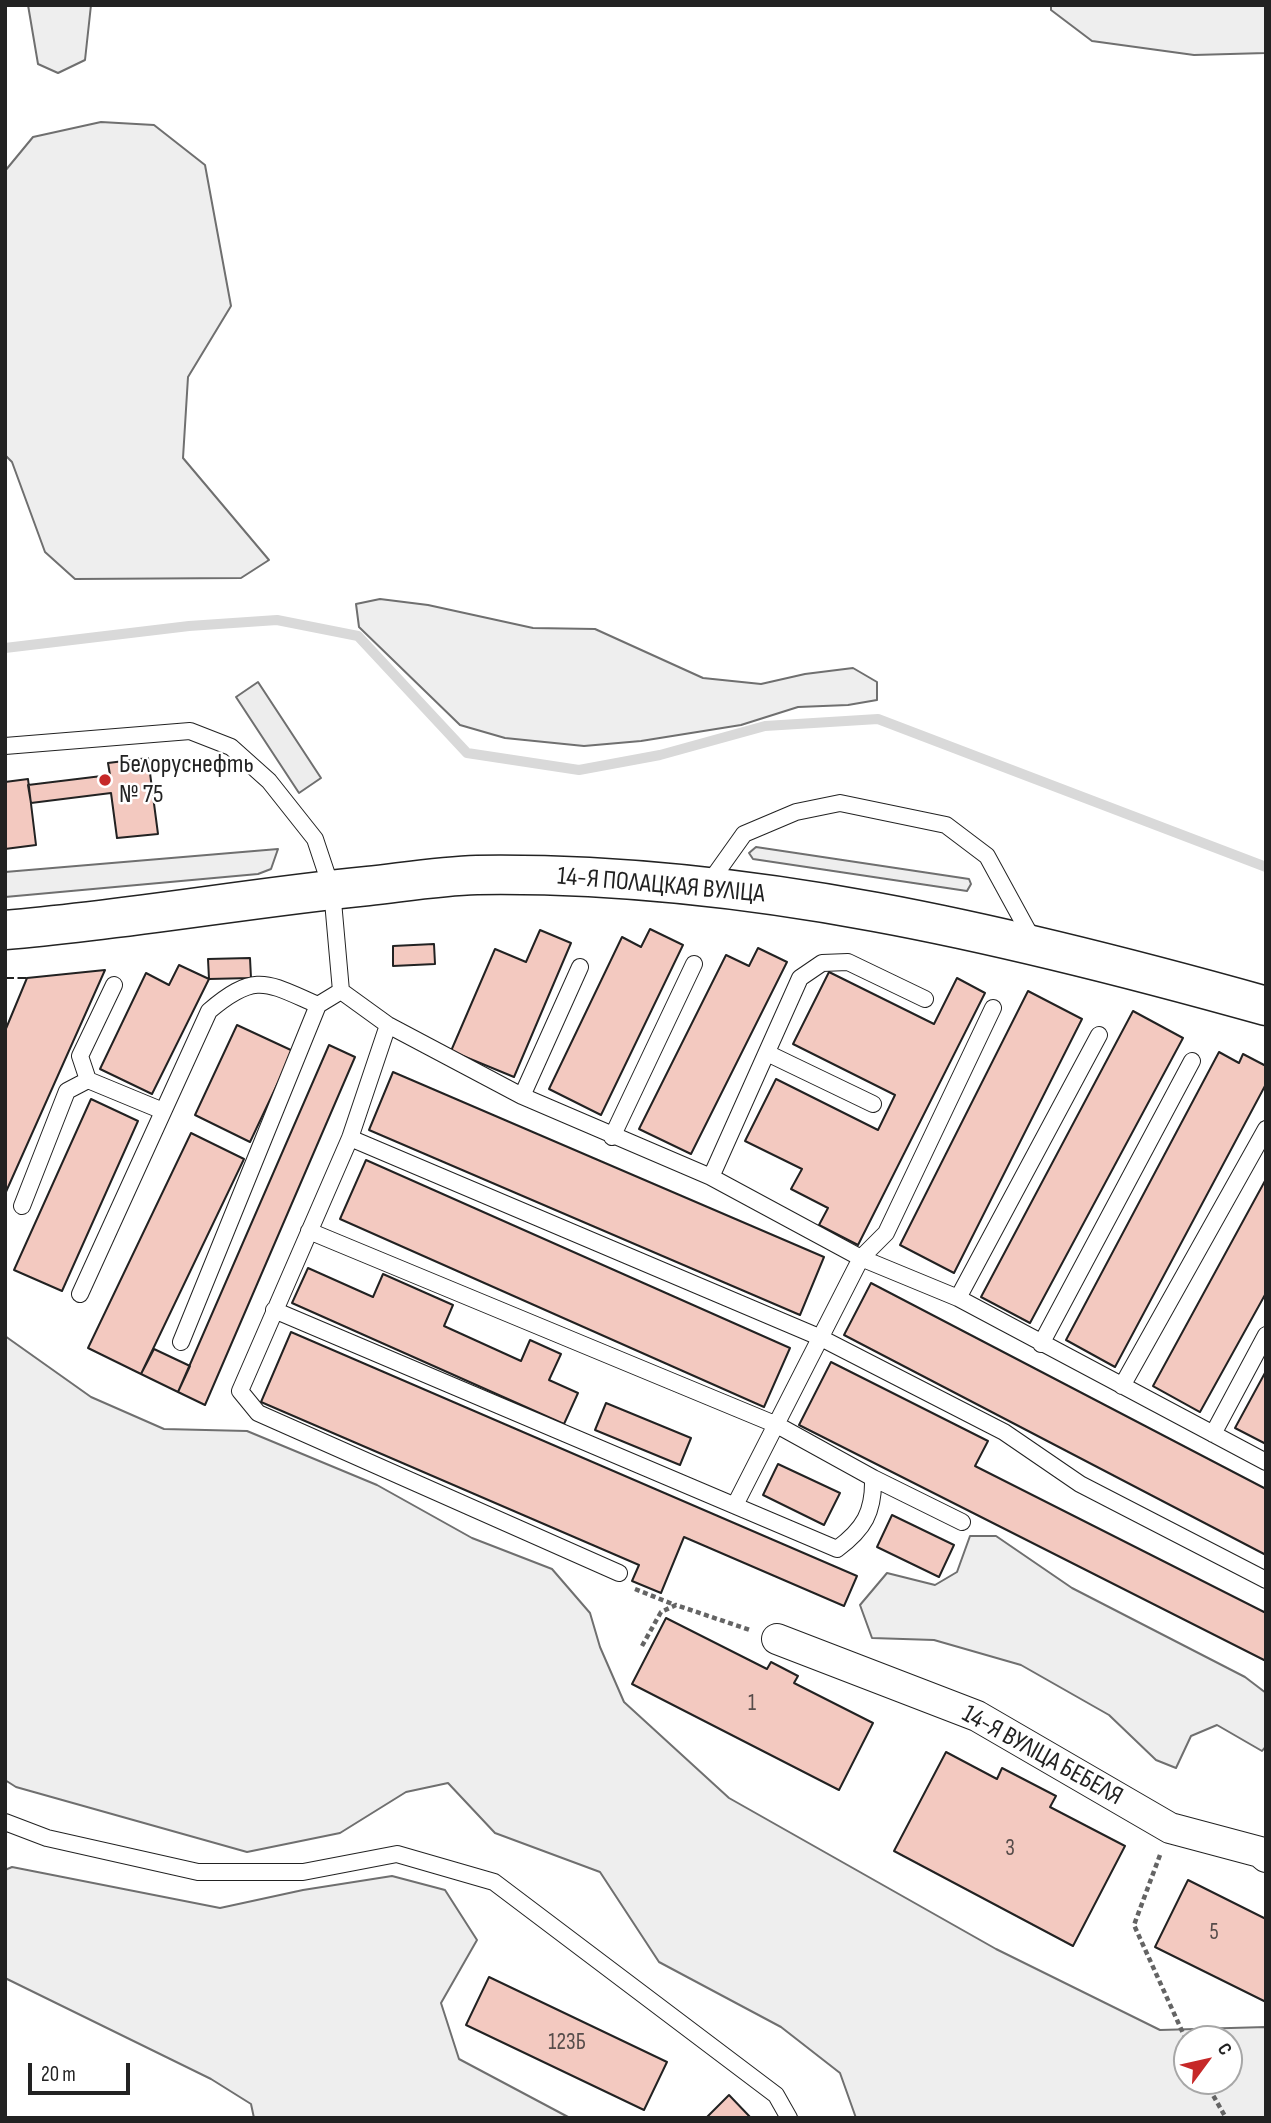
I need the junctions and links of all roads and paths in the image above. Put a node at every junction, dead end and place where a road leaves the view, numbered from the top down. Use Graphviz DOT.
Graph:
graph roads {
  1 [pos="5,747"];
  2 [pos="707,886"];
  3 [pos="332,890"];
  4 [pos="5,930"];
  5 [pos="1035,944"];
  6 [pos="694,964"];
  7 [pos="580,967"];
  8 [pos="114,985"];
  9 [pos="341,991"];
  10 [pos="925,999"];
  11 [pos="318,1005"];
  12 [pos="1266,1006"];
  13 [pos="993,1008"];
  14 [pos="388,1025"];
  15 [pos="1099,1035"];
  16 [pos="766,1053"];
  17 [pos="1192,1061"];
  18 [pos="88,1080"];
  19 [pos="522,1096"];
  20 [pos="873,1104"];
  21 [pos="163,1111"];
  22 [pos="1266,1129"];
  23 [pos="612,1137"];
  24 [pos="350,1138"];
  25 [pos="711,1177"];
  26 [pos="22,1206"];
  27 [pos="309,1231"];
  28 [pos="861,1258"];
  29 [pos="80,1294"];
  30 [pos="958,1298"];
  31 [pos="274,1310"];
  32 [pos="1266,1335"];
  33 [pos="819,1337"];
  34 [pos="181,1342"];
  35 [pos="1041,1344"];
  36 [pos="1122,1386"];
  37 [pos="778,1425"];
  38 [pos="1213,1434"];
  39 [pos="1266,1462"];
  40 [pos="873,1478"];
  41 [pos="735,1506"];
  42 [pos="962,1522"];
  43 [pos="625,1580"];
  44 [pos="1266,1580"];
  45 [pos="676,1605"];
  46 [pos="778,1639"];
  47 [pos="642,1646"];
  48 [pos="5,1822"];
  49 [pos="1170,1828"];
  50 [pos="1264,1850"];
  51 [pos="1179,2025"];
  52 [pos="1213,2095"];
  53 [pos="789,2118"];
  54 [pos="1226,2118"];
  1 -- 3 [label="lane"];
  2 -- 3 [label="main road, 14-Я ПОЛАЦКАЯ ВУЛІЦА"];
  2 -- 5 [label="main road, 14-Я ПОЛАЦКАЯ ВУЛІЦА"];
  2 -- 5 [label="lane"];
  3 -- 4 [label="main road, 14-Я ПОЛАЦКАЯ ВУЛІЦА"];
  3 -- 9 [label="lane"];
  5 -- 12 [label="main road, 14-Я ПОЛАЦКАЯ ВУЛІЦА"];
  6 -- 23 [label="lane"];
  7 -- 19 [label="lane"];
  8 -- 18 [label="lane"];
  9 -- 11 [label="lane"];
  9 -- 14 [label="lane"];
  10 -- 16 [label="lane"];
  11 -- 21 [label="lane"];
  11 -- 34 [label="lane"];
  13 -- 28 [label="lane"];
  14 -- 19 [label="lane"];
  14 -- 24 [label="lane"];
  15 -- 30 [label="lane"];
  16 -- 20 [label="lane"];
  16 -- 25 [label="lane"];
  17 -- 35 [label="lane"];
  18 -- 21 [label="lane"];
  18 -- 26 [label="lane"];
  19 -- 23 [label="lane"];
  21 -- 29 [label="lane"];
  22 -- 36 [label="lane"];
  23 -- 25 [label="lane"];
  24 -- 27 [label="lane"];
  24 -- 33 [label="lane"];
  25 -- 28 [label="lane"];
  27 -- 31 [label="lane"];
  27 -- 37 [label="lane"];
  28 -- 30 [label="lane"];
  28 -- 33 [label="lane"];
  30 -- 35 [label="lane"];
  31 -- 41 [label="lane"];
  31 -- 43 [label="lane"];
  32 -- 38 [label="lane"];
  33 -- 37 [label="lane"];
  33 -- 44 [label="lane"];
  35 -- 36 [label="lane"];
  36 -- 38 [label="lane"];
  37 -- 40 [label="lane"];
  37 -- 41 [label="lane"];
  38 -- 39 [label="lane"];
  40 -- 41 [label="lane"];
  40 -- 42 [label="lane"];
  43 -- 45 [label="path"];
  45 -- 46 [label="path"];
  45 -- 47 [label="path"];
  46 -- 49 [label="street, 14-Я ВУЛІЦА БЕБЕЛЯ"];
  48 -- 53 [label="lane"];
  49 -- 50 [label="street, 14-Я ВУЛІЦА БЕБЕЛЯ"];
  49 -- 51 [label="path"];
  52 -- 54 [label="path"];
}
